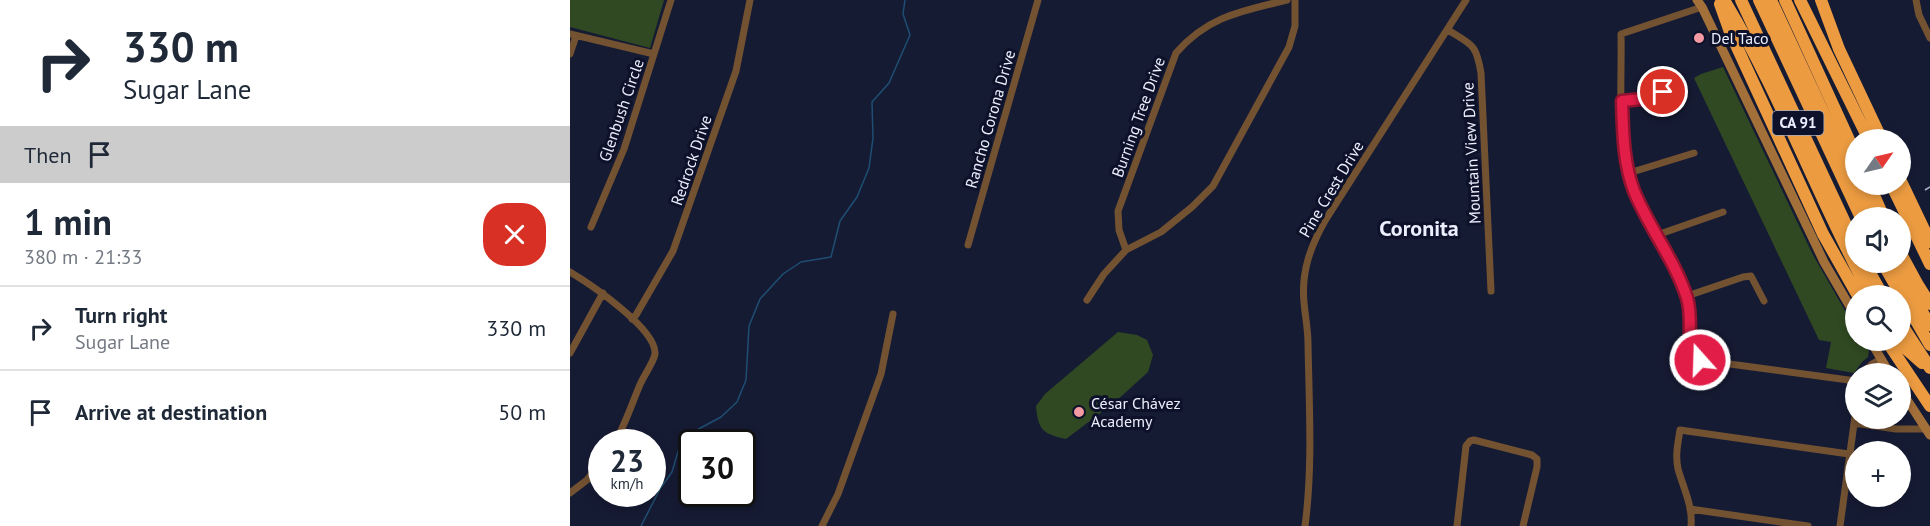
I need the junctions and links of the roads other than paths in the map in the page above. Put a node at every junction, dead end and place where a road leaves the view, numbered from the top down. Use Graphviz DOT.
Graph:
graph roads {
  1 [pos="671,0"];
  2 [pos="750,0"];
  3 [pos="1038,0"];
  4 [pos="1287,0"];
  5 [pos="1295,0"];
  6 [pos="1466,0"];
  7 [pos="1718,0"];
  8 [pos="1724,0"];
  9 [pos="1741,0"];
  10 [pos="1759,0"];
  11 [pos="1770,0"];
  12 [pos="1785,0"];
  13 [pos="1800,0"];
  14 [pos="1821,0"];
  15 [pos="1916,0"];
  16 [pos="1699,3"];
  17 [pos="1448,30"];
  18 [pos="573,35"];
  19 [pos="1930,38"];
  20 [pos="570,54"];
  21 [pos="654,54"];
  22 [pos="1663,92"];
  23 [pos="1622,101"];
  24 [pos="1864,129"];
  25 [pos="1877,129"];
  26 [pos="1845,131"];
  27 [pos="1694,153"];
  28 [pos="1845,160"];
  29 [pos="1629,173"];
  30 [pos="1896,195"];
  31 [pos="1908,195"];
  32 [pos="1856,207"];
  33 [pos="1723,213"];
  34 [pos="1845,222"];
  35 [pos="591,227"];
  36 [pos="1657,235"];
  37 [pos="1930,242"];
  38 [pos="968,246"];
  39 [pos="1126,250"];
  40 [pos="1930,264"];
  41 [pos="570,272"];
  42 [pos="1911,272"];
  43 [pos="1888,273"];
  44 [pos="1899,273"];
  45 [pos="1852,285"];
  46 [pos="1865,285"];
  47 [pos="1491,291"];
  48 [pos="603,293"];
  49 [pos="1687,296"];
  50 [pos="1845,298"];
  51 [pos="1087,300"];
  52 [pos="1764,301"];
  53 [pos="1930,304"];
  54 [pos="893,314"];
  55 [pos="632,319"];
  56 [pos="1930,325"];
  57 [pos="1911,339"];
  58 [pos="1930,345"];
  59 [pos="1876,351"];
  60 [pos="1893,351"];
  61 [pos="1909,351"];
  62 [pos="570,353"];
  63 [pos="1881,359"];
  64 [pos="1874,363"];
  65 [pos="1883,363"];
  66 [pos="1930,369"];
  67 [pos="1845,380"];
  68 [pos="1911,406"];
  69 [pos="1930,406"];
  70 [pos="622,429"];
  71 [pos="1896,429"];
  72 [pos="1928,432"];
  73 [pos="1845,453"];
  74 [pos="588,479"];
  75 [pos="1845,486"];
  76 [pos="570,493"];
  77 [pos="1690,509"];
  78 [pos="1761,523"];
  79 [pos="822,526"];
  80 [pos="1305,526"];
  81 [pos="1457,526"];
  82 [pos="1523,526"];
  83 [pos="1691,526"];
  84 [pos="1808,526"];
  85 [pos="1840,526"];
  1 -- 21 [label="street, Glenbush Circle"];
  2 -- 55 [label="street, Redrock Drive"];
  3 -- 38 [label="street, Rancho Corona Drive"];
  4 -- 39 [label="street, Burning Tree Drive"];
  5 -- 39 [label="street"];
  6 -- 17 [label="street, Pine Crest Drive"];
  7 -- 45 [label="highway"];
  8 -- 46 [label="highway"];
  9 -- 34 [label="highway, CA 91"];
  10 -- 32 [label="highway"];
  11 -- 28 [label="highway"];
  12 -- 26 [label="highway, CA 91"];
  13 -- 24 [label="highway"];
  14 -- 25 [label="highway"];
  15 -- 19 [label="street"];
  16 -- 23 [label="street"];
  16 -- 50 [label="main road"];
  17 -- 47 [label="street, Mountain View Drive"];
  17 -- 80 [label="street, Pine Crest Drive"];
  18 -- 20 [label="street"];
  18 -- 21 [label="street"];
  21 -- 35 [label="street, Glenbush Circle"];
  22 -- 23 [label="street"];
  23 -- 29 [label="street"];
  27 -- 29 [label="street"];
  29 -- 36 [label="street"];
  30 -- 40 [label="highway"];
  31 -- 37 [label="highway"];
  33 -- 36 [label="street"];
  36 -- 49 [label="street"];
  39 -- 51 [label="street"];
  41 -- 48 [label="street"];
  42 -- 53 [label="highway"];
  43 -- 58 [label="highway"];
  44 -- 56 [label="highway"];
  48 -- 55 [label="street"];
  48 -- 62 [label="street"];
  49 -- 52 [label="street"];
  49 -- 67 [label="street"];
  54 -- 79 [label="street"];
  55 -- 70 [label="street"];
  57 -- 66 [label="highway"];
  59 -- 63 [label="main road"];
  60 -- 69 [label="highway"];
  61 -- 66 [label="highway"];
  63 -- 64 [label="street"];
  63 -- 65 [label="main road"];
  68 -- 72 [label="main road"];
  71 -- 72 [label="street"];
  73 -- 77 [label="street"];
  74 -- 76 [label="street"];
  75 -- 85 [label="street"];
  77 -- 78 [label="street"];
  77 -- 83 [label="street"];
  78 -- 84 [label="street"];
  81 -- 82 [label="street"];
}
